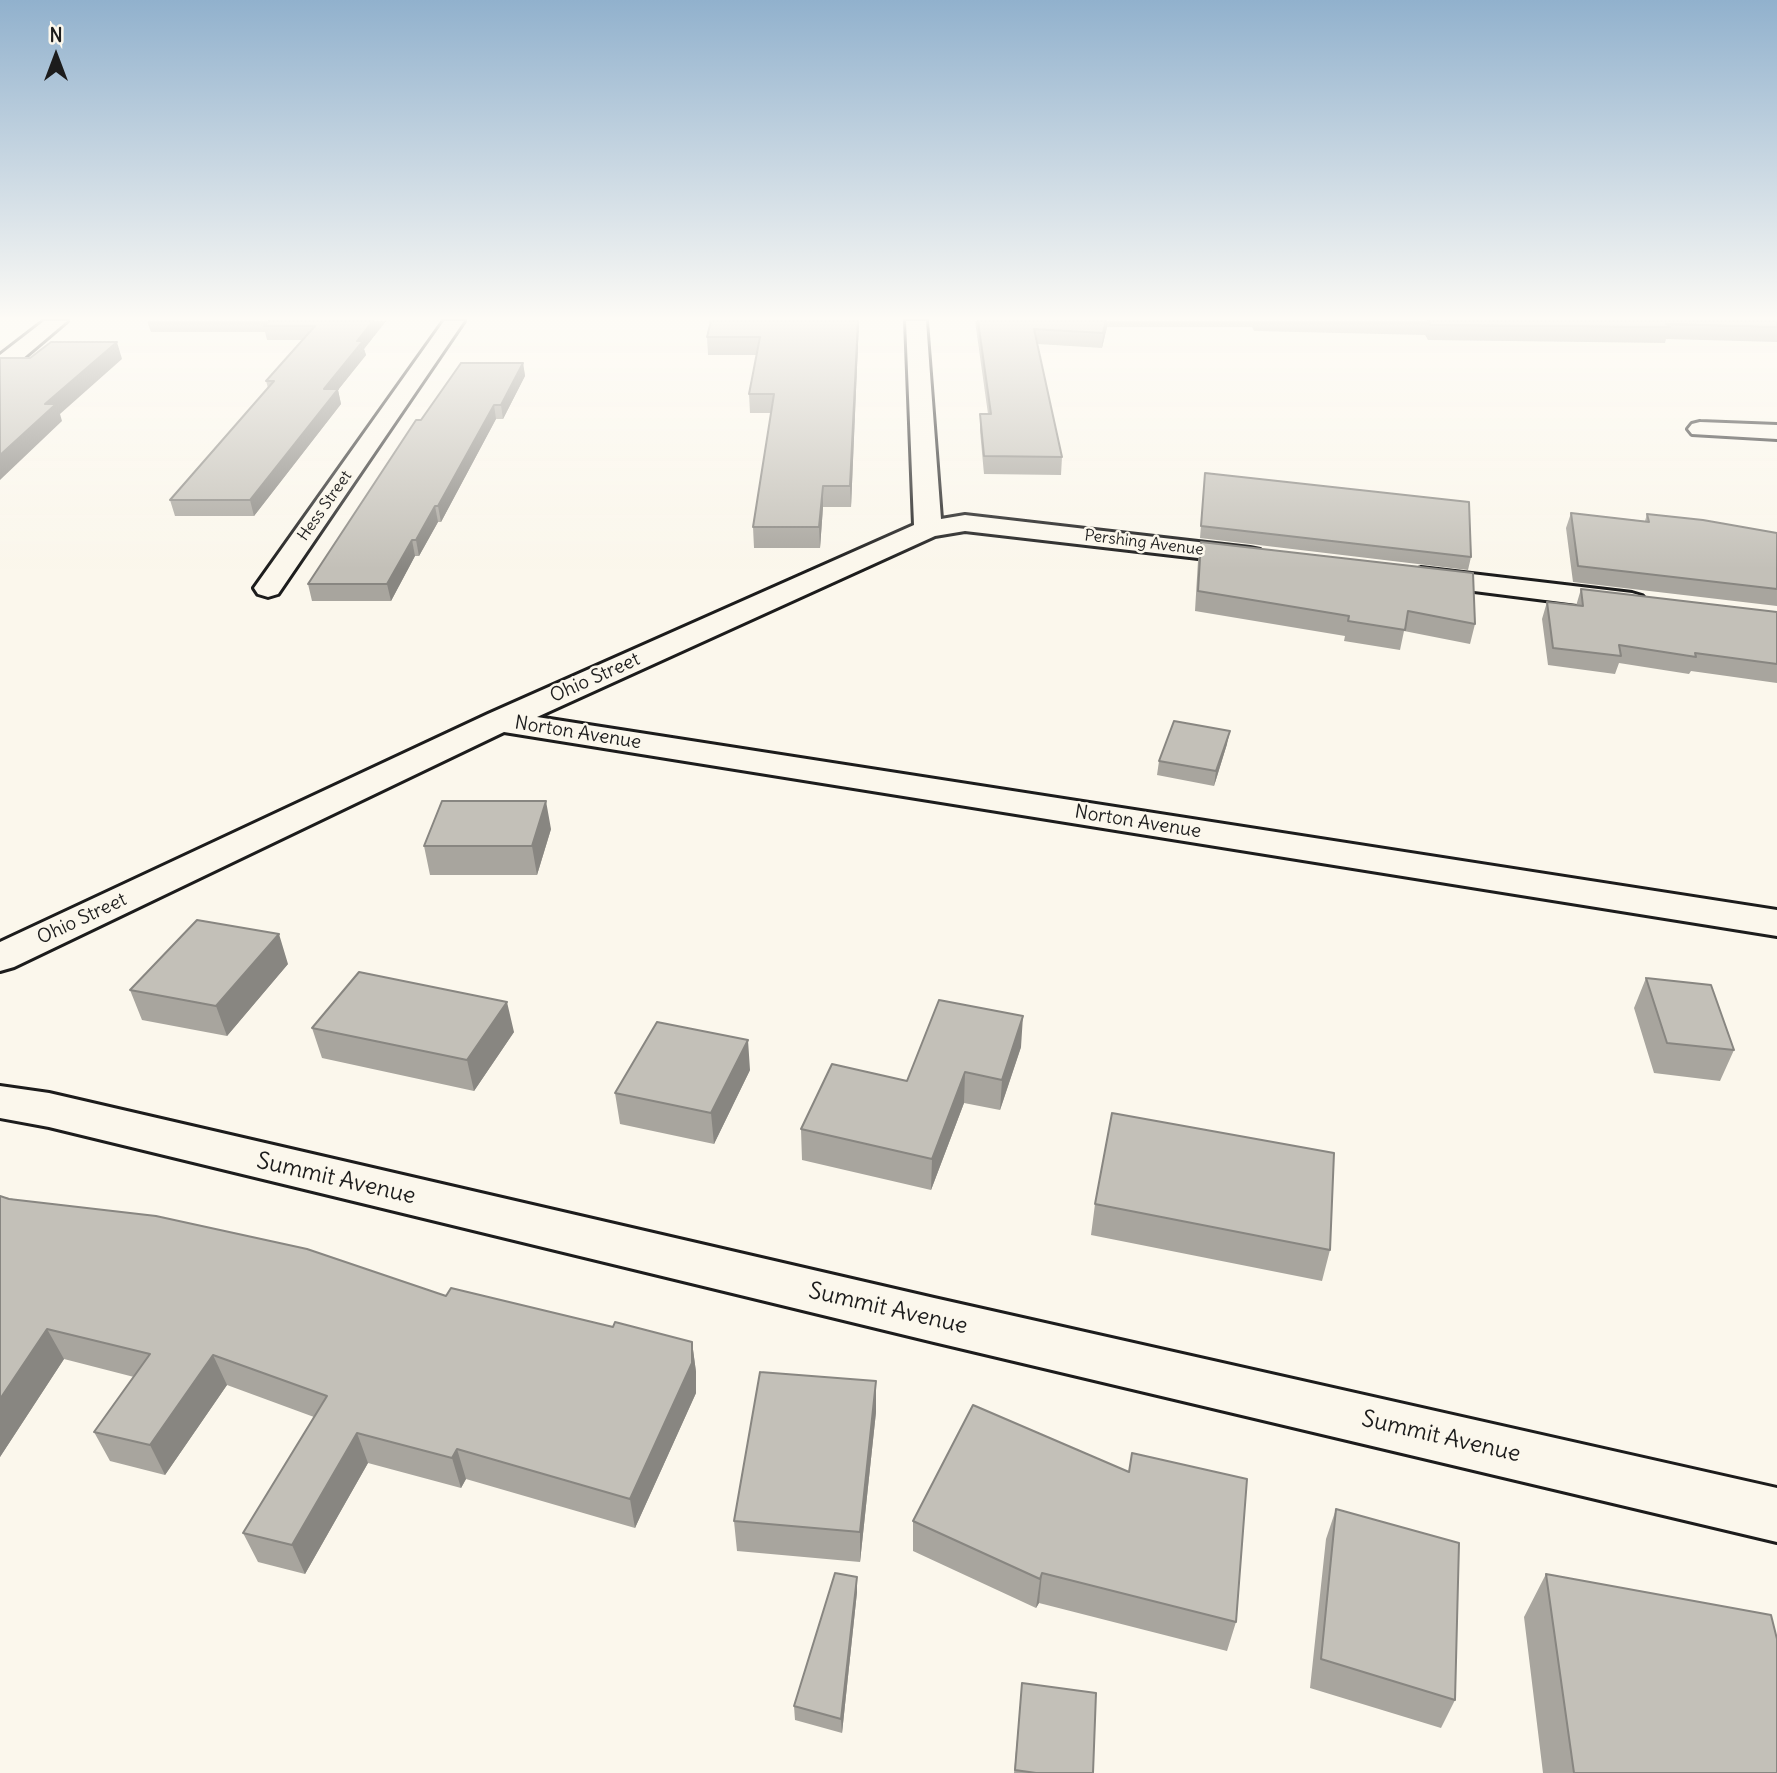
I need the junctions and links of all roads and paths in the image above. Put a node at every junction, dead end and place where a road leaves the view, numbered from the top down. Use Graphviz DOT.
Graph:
graph roads {
  1 [pos="396,404"];
  2 [pos="921,404"];
  3 [pos="1700,429"];
  4 [pos="1777,432"];
  5 [pos="928,529"];
  6 [pos="1273,559"];
  7 [pos="1396,574"];
  8 [pos="268,588"];
  9 [pos="1655,604"];
  10 [pos="499,721"];
  11 [pos="1777,923"];
  12 [pos="0,958"];
  13 [pos="0,1101"];
  14 [pos="1777,1515"];
  1 -- 8 [label="street, Hess Street"];
  2 -- 5 [label="street"];
  3 -- 4 [label="street"];
  5 -- 6 [label="street, Pershing Avenue"];
  5 -- 10 [label="street, Ohio Street"];
  7 -- 9 [label="street"];
  10 -- 11 [label="street, Norton Avenue"];
  10 -- 12 [label="street, Ohio Street"];
  13 -- 14 [label="street, Summit Avenue"];
}
